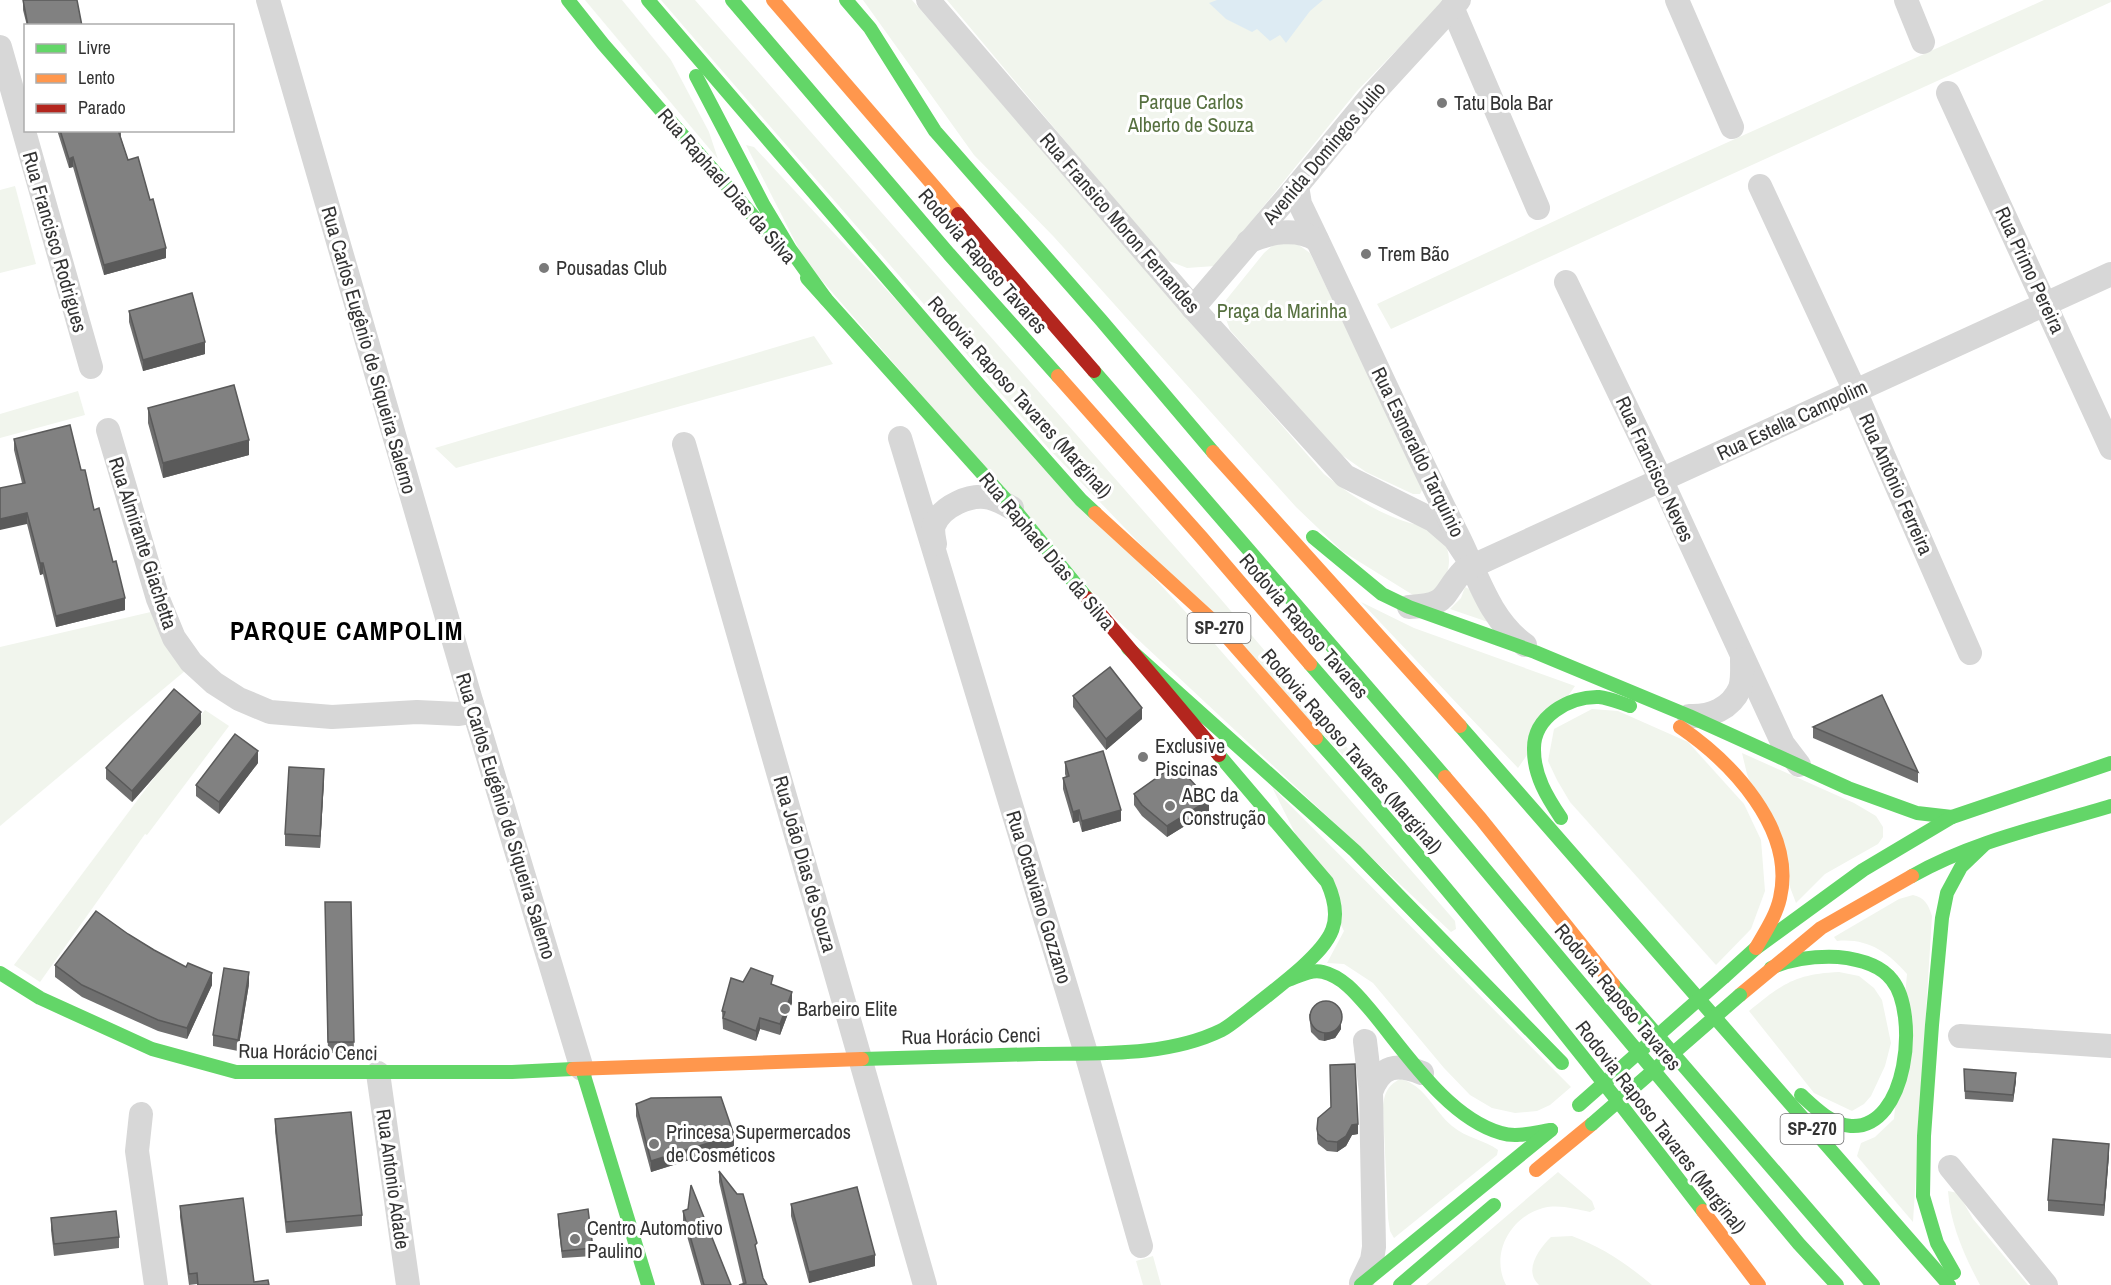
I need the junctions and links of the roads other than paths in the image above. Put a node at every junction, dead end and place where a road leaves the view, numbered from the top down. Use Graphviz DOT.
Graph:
graph roads {
  1 [pos="268,0"];
  2 [pos="568,0"];
  3 [pos="646,0"];
  4 [pos="732,0"];
  5 [pos="773,0"];
  6 [pos="846,0"];
  7 [pos="928,0"];
  8 [pos="1677,0"];
  9 [pos="1906,0"];
  10 [pos="1456,4"];
  11 [pos="1923,42"];
  12 [pos="0,47"];
  13 [pos="1948,93"];
  14 [pos="1732,127"];
  15 [pos="24,131"];
  16 [pos="24,132"];
  17 [pos="1297,186"];
  18 [pos="1760,186"];
  19 [pos="1538,207"];
  20 [pos="1317,240"];
  21 [pos="1248,242"];
  22 [pos="2111,274"];
  23 [pos="1566,282"];
  24 [pos="826,299"];
  25 [pos="2046,304"];
  26 [pos="1192,308"];
  27 [pos="1101,320"];
  28 [pos="91,367"];
  29 [pos="1855,391"];
  30 [pos="108,430"];
  31 [pos="900,438"];
  32 [pos="684,444"];
  33 [pos="2111,448"];
  34 [pos="1248,470"];
  35 [pos="1661,480"];
  36 [pos="1435,490"];
  37 [pos="1401,505"];
  38 [pos="1015,510"];
  39 [pos="1305,528"];
  40 [pos="935,549"];
  41 [pos="1473,566"];
  42 [pos="1408,607"];
  43 [pos="1128,648"];
  44 [pos="1536,652"];
  45 [pos="1970,652"];
  46 [pos="1742,657"];
  47 [pos="471,701"];
  48 [pos="1689,717"];
  49 [pos="2111,763"];
  50 [pos="1801,767"];
  51 [pos="2110,807"];
  52 [pos="1952,817"];
  53 [pos="1985,844"];
  54 [pos="1641,932"];
  55 [pos="1756,948"];
  56 [pos="1771,968"];
  57 [pos="0,972"];
  58 [pos="1675,973"];
  59 [pos="1288,980"];
  60 [pos="1960,1036"];
  61 [pos="2111,1046"];
  62 [pos="1086,1053"];
  63 [pos="859,1059"];
  64 [pos="636,1065"];
  65 [pos="582,1069"];
  66 [pos="378,1073"];
  67 [pos="1422,1073"];
  68 [pos="1575,1108"];
  69 [pos="141,1114"];
  70 [pos="596,1114"];
  71 [pos="1950,1167"];
  72 [pos="1521,1182"];
  73 [pos="1503,1197"];
  74 [pos="1692,1197"];
  75 [pos="1799,1244"];
  76 [pos="1141,1246"];
  77 [pos="156,1285"];
  78 [pos="408,1285"];
  79 [pos="648,1285"];
  80 [pos="925,1285"];
  81 [pos="1360,1285"];
  82 [pos="1400,1285"];
  83 [pos="1759,1285"];
  84 [pos="1830,1285"];
  85 [pos="1837,1285"];
  86 [pos="1873,1285"];
  87 [pos="1949,1285"];
  88 [pos="1961,1285"];
  89 [pos="2046,1285"];
  1 -- 47 [label="street, Rua Carlos Eugênio de Siqueira Salerno"];
  2 -- 24 [label="main road, Rua Raphael Dias da Silva"];
  3 -- 24 [label="main road"];
  3 -- 74 [label="main road, Rodovia Raposo Tavares (Marginal) / SP-270"];
  4 -- 75 [label="main road, Rodovia Raposo Tavares / SP-270"];
  5 -- 86 [label="main road, Rodovia Raposo Tavares / SP-270"];
  6 -- 27 [label="main road, SP-270"];
  7 -- 26 [label="street, Rua Fransico Moron Fernandes"];
  8 -- 14 [label="street"];
  9 -- 11 [label="street"];
  10 -- 17 [label="street, Avenida Domingos Julio"];
  10 -- 19 [label="street"];
  12 -- 15 [label="street, Rua Francisco Rodrigues"];
  13 -- 25 [label="street, Rua Primo Pereira"];
  16 -- 28 [label="street, Rua Francisco Rodrigues"];
  17 -- 20 [label="street, Rua Esmeraldo Tarquinio"];
  17 -- 21 [label="street, Avenida Domingos Julio"];
  18 -- 29 [label="street, Rua Antônio Ferreira"];
  20 -- 21 [label="street"];
  20 -- 36 [label="street, Rua Esmeraldo Tarquinio"];
  21 -- 26 [label="street, Avenida Domingos Julio"];
  22 -- 25 [label="street, Rua Estella Campolim"];
  23 -- 35 [label="street, Rua Francisco Neves"];
  24 -- 38 [label="main road, Rua Raphael Dias da Silva"];
  25 -- 29 [label="street, Rua Estella Campolim"];
  25 -- 33 [label="street, Rua Primo Pereira"];
  26 -- 37 [label="street, Rua Fransico Moron Fernandes"];
  27 -- 34 [label="main road, SP-270"];
  27 -- 54 [label="main road, SP-270"];
  29 -- 35 [label="street, Rua Estella Campolim"];
  29 -- 45 [label="street, Rua Antônio Ferreira"];
  30 -- 47 [label="street, Rua Almirante Giachetta"];
  31 -- 40 [label="street, Rua Octaviano Gozzano"];
  32 -- 63 [label="street, Rua João Dias de Souza"];
  35 -- 41 [label="street, Rua Estella Campolim"];
  35 -- 46 [label="street, Rua Francisco Neves"];
  36 -- 37 [label="street, Rua Fransico Moron Fernandes"];
  36 -- 41 [label="street, Rua Esmeraldo Tarquinio"];
  37 -- 41 [label="street, Rua Fransico Moron Fernandes"];
  38 -- 40 [label="street, Rua Octaviano Gozzano"];
  38 -- 43 [label="main road, Rua Raphael Dias da Silva"];
  39 -- 42 [label="main road"];
  40 -- 62 [label="street, Rua Octaviano Gozzano"];
  41 -- 42 [label="street"];
  41 -- 44 [label="street, Rua Esmeraldo Tarquinio"];
  42 -- 44 [label="main road"];
  43 -- 59 [label="main road, Rua Raphael Dias da Silva"];
  43 -- 74 [label="main road"];
  44 -- 48 [label="main road"];
  46 -- 48 [label="street, Rua Francisco Neves"];
  46 -- 50 [label="street, Rua Francisco Neves"];
  47 -- 65 [label="street, Rua Carlos Eugênio de Siqueira Salerno"];
  48 -- 50 [label="main road"];
  49 -- 52 [label="main road"];
  50 -- 52 [label="main road"];
  51 -- 53 [label="main road"];
  52 -- 55 [label="main road"];
  53 -- 56 [label="main road"];
  53 -- 88 [label="main road"];
  54 -- 55 [label="main road"];
  54 -- 58 [label="main road, SP-270"];
  55 -- 68 [label="main road, bridge"];
  56 -- 58 [label="main road"];
  56 -- 72 [label="main road, bridge"];
  57 -- 66 [label="main road, Rua Horácio Cenci"];
  58 -- 87 [label="main road, SP-270"];
  59 -- 62 [label="main road, Rua Horácio Cenci"];
  59 -- 67 [label="main road"];
  60 -- 61 [label="street"];
  62 -- 63 [label="main road, Rua Horácio Cenci"];
  62 -- 76 [label="street, Rua Octaviano Gozzano"];
  63 -- 64 [label="main road, Rua Horácio Cenci"];
  63 -- 80 [label="street, Rua João Dias de Souza"];
  64 -- 65 [label="main road, Rua Horácio Cenci"];
  64 -- 70 [label="main road, Rua Horácio Cenci"];
  65 -- 66 [label="main road, Rua Horácio Cenci"];
  65 -- 70 [label="main road, Rua Carlos Eugênio de Siqueira Salerno"];
  66 -- 78 [label="street, Rua Antonio Adade"];
  67 -- 81 [label="street"];
  67 -- 81 [label="main road"];
  69 -- 77 [label="street"];
  70 -- 79 [label="main road, Rua Carlos Eugênio de Siqueira Salerno"];
  71 -- 89 [label="street"];
  73 -- 82 [label="main road"];
  74 -- 83 [label="main road, Rodovia Raposo Tavares (Marginal) / SP-270"];
  75 -- 84 [label="main road"];
  75 -- 85 [label="main road, Rodovia Raposo Tavares / SP-270"];
}
